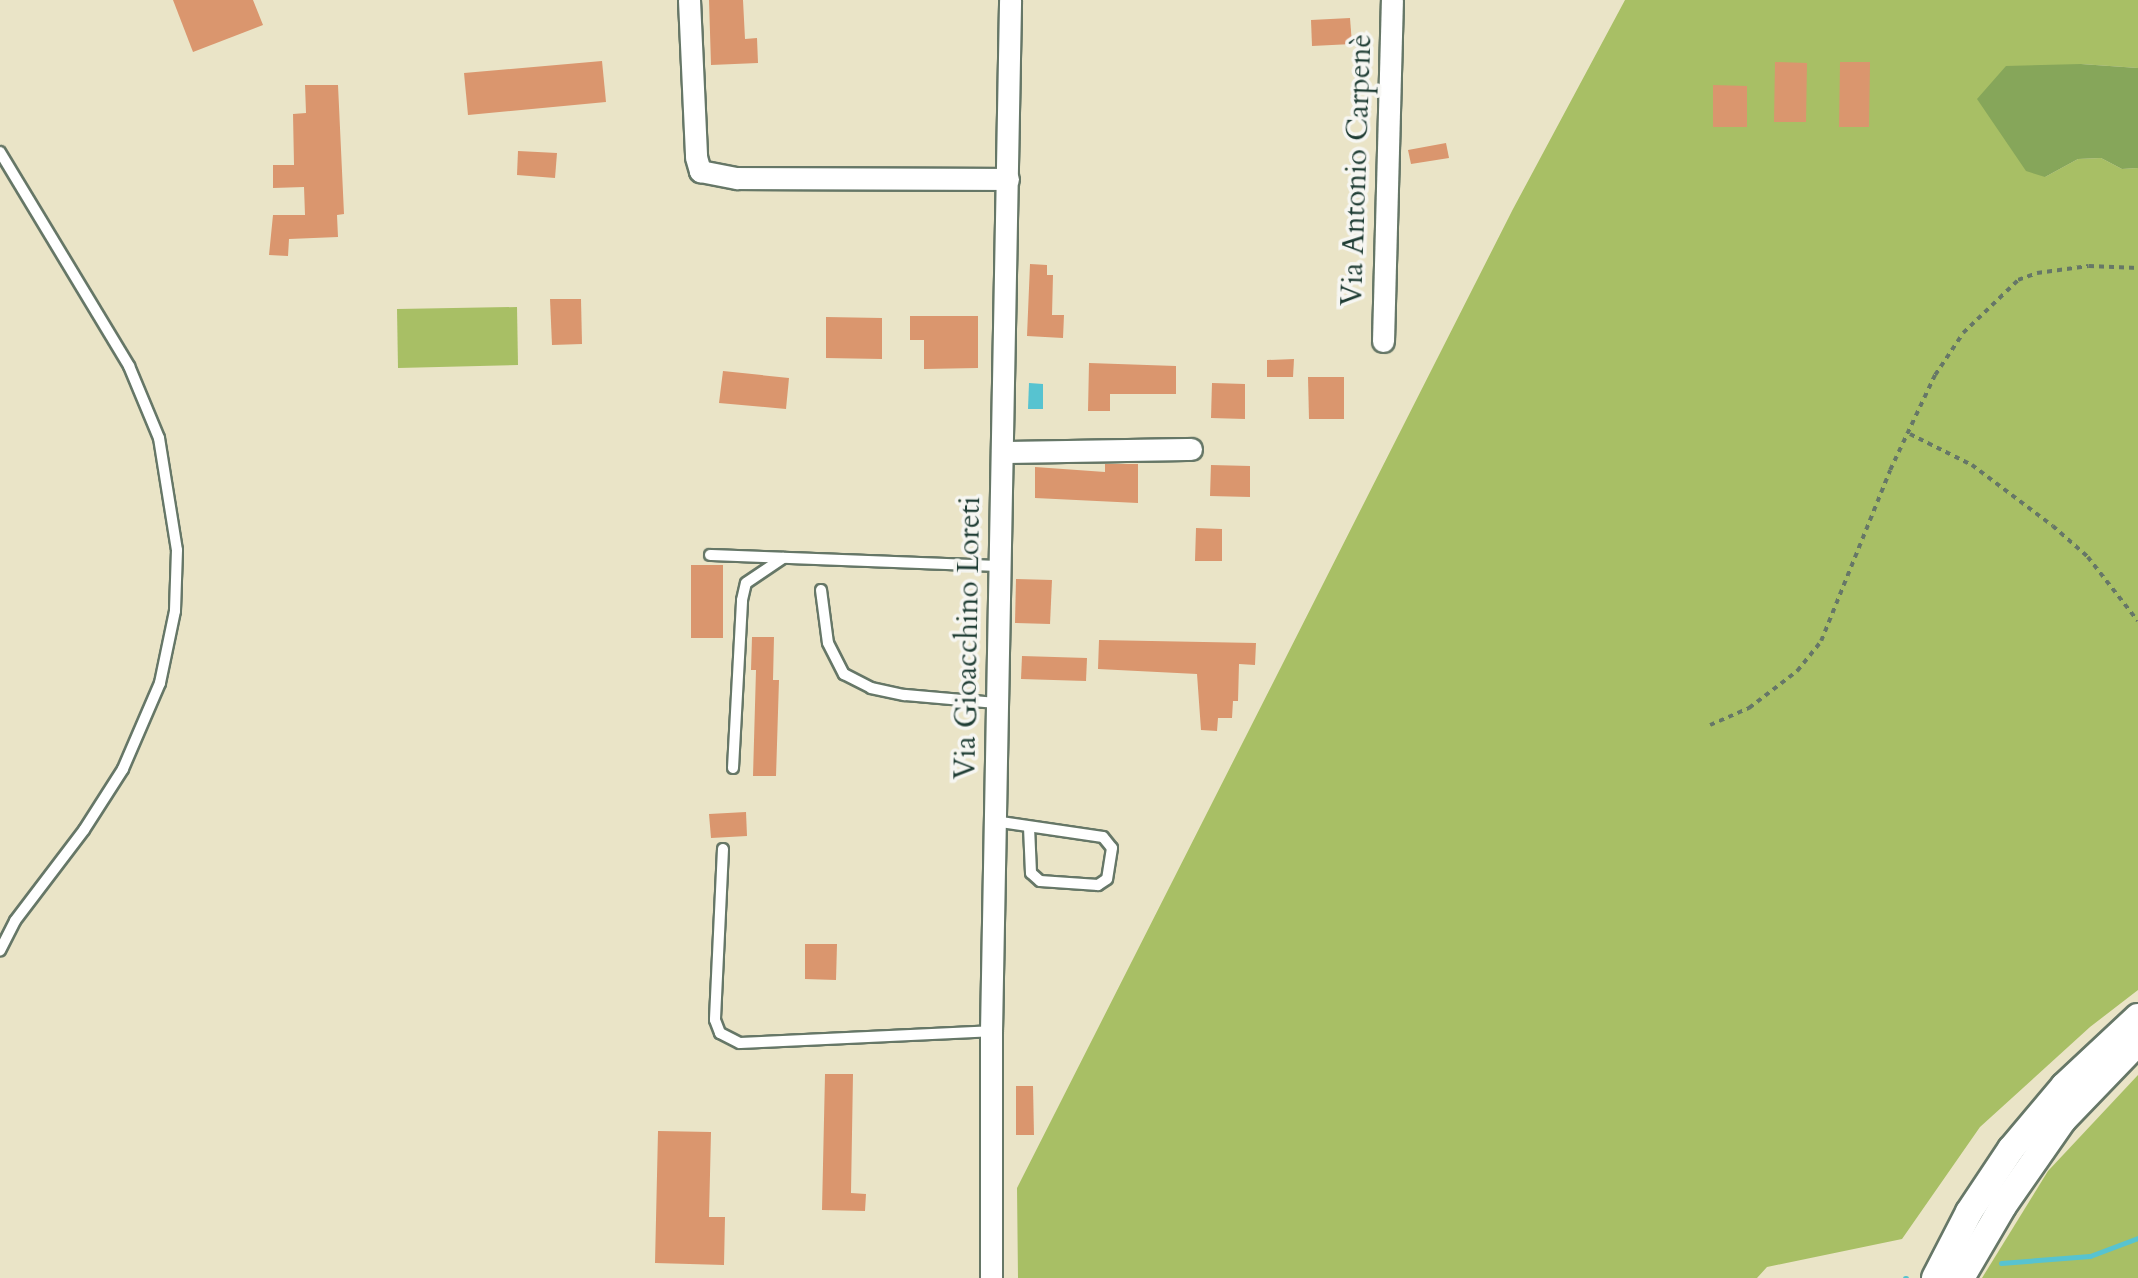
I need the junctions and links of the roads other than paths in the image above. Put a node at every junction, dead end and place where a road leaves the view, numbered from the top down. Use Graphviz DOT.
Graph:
graph roads {
  1 [pos="689,0"];
  2 [pos="1010,0"];
  3 [pos="1392,0"];
  4 [pos="0,152"];
  5 [pos="1008,179"];
  6 [pos="1382,341"];
  7 [pos="1191,449"];
  8 [pos="1002,452"];
  9 [pos="710,555"];
  10 [pos="783,558"];
  11 [pos="1000,566"];
  12 [pos="821,590"];
  13 [pos="997,703"];
  14 [pos="733,768"];
  15 [pos="995,821"];
  16 [pos="1029,827"];
  17 [pos="723,849"];
  18 [pos="0,950"];
  19 [pos="2138,1017"];
  20 [pos="991,1031"];
  21 [pos="2138,1042"];
  22 [pos="991,1278"];
  23 [pos="1935,1278"];
  24 [pos="1961,1278"];
  1 -- 5 [label="street"];
  2 -- 5 [label="street, Via Gioacchino Loreti"];
  3 -- 6 [label="street, Via Antonio Carpenè"];
  4 -- 18 [label="lane"];
  5 -- 8 [label="street, Via Gioacchino Loreti"];
  7 -- 8 [label="street"];
  8 -- 11 [label="street, Via Gioacchino Loreti"];
  9 -- 10 [label="lane"];
  10 -- 11 [label="lane"];
  10 -- 14 [label="lane"];
  11 -- 13 [label="street, Via Gioacchino Loreti"];
  12 -- 13 [label="lane"];
  13 -- 15 [label="street, Via Gioacchino Loreti"];
  15 -- 16 [label="lane"];
  15 -- 20 [label="street, Via Gioacchino Loreti"];
  16 -- 16 [label="lane"];
  17 -- 20 [label="lane"];
  19 -- 23 [label="street"];
  20 -- 22 [label="street, Via Gioacchino Loreti"];
  21 -- 24 [label="street"];
}
